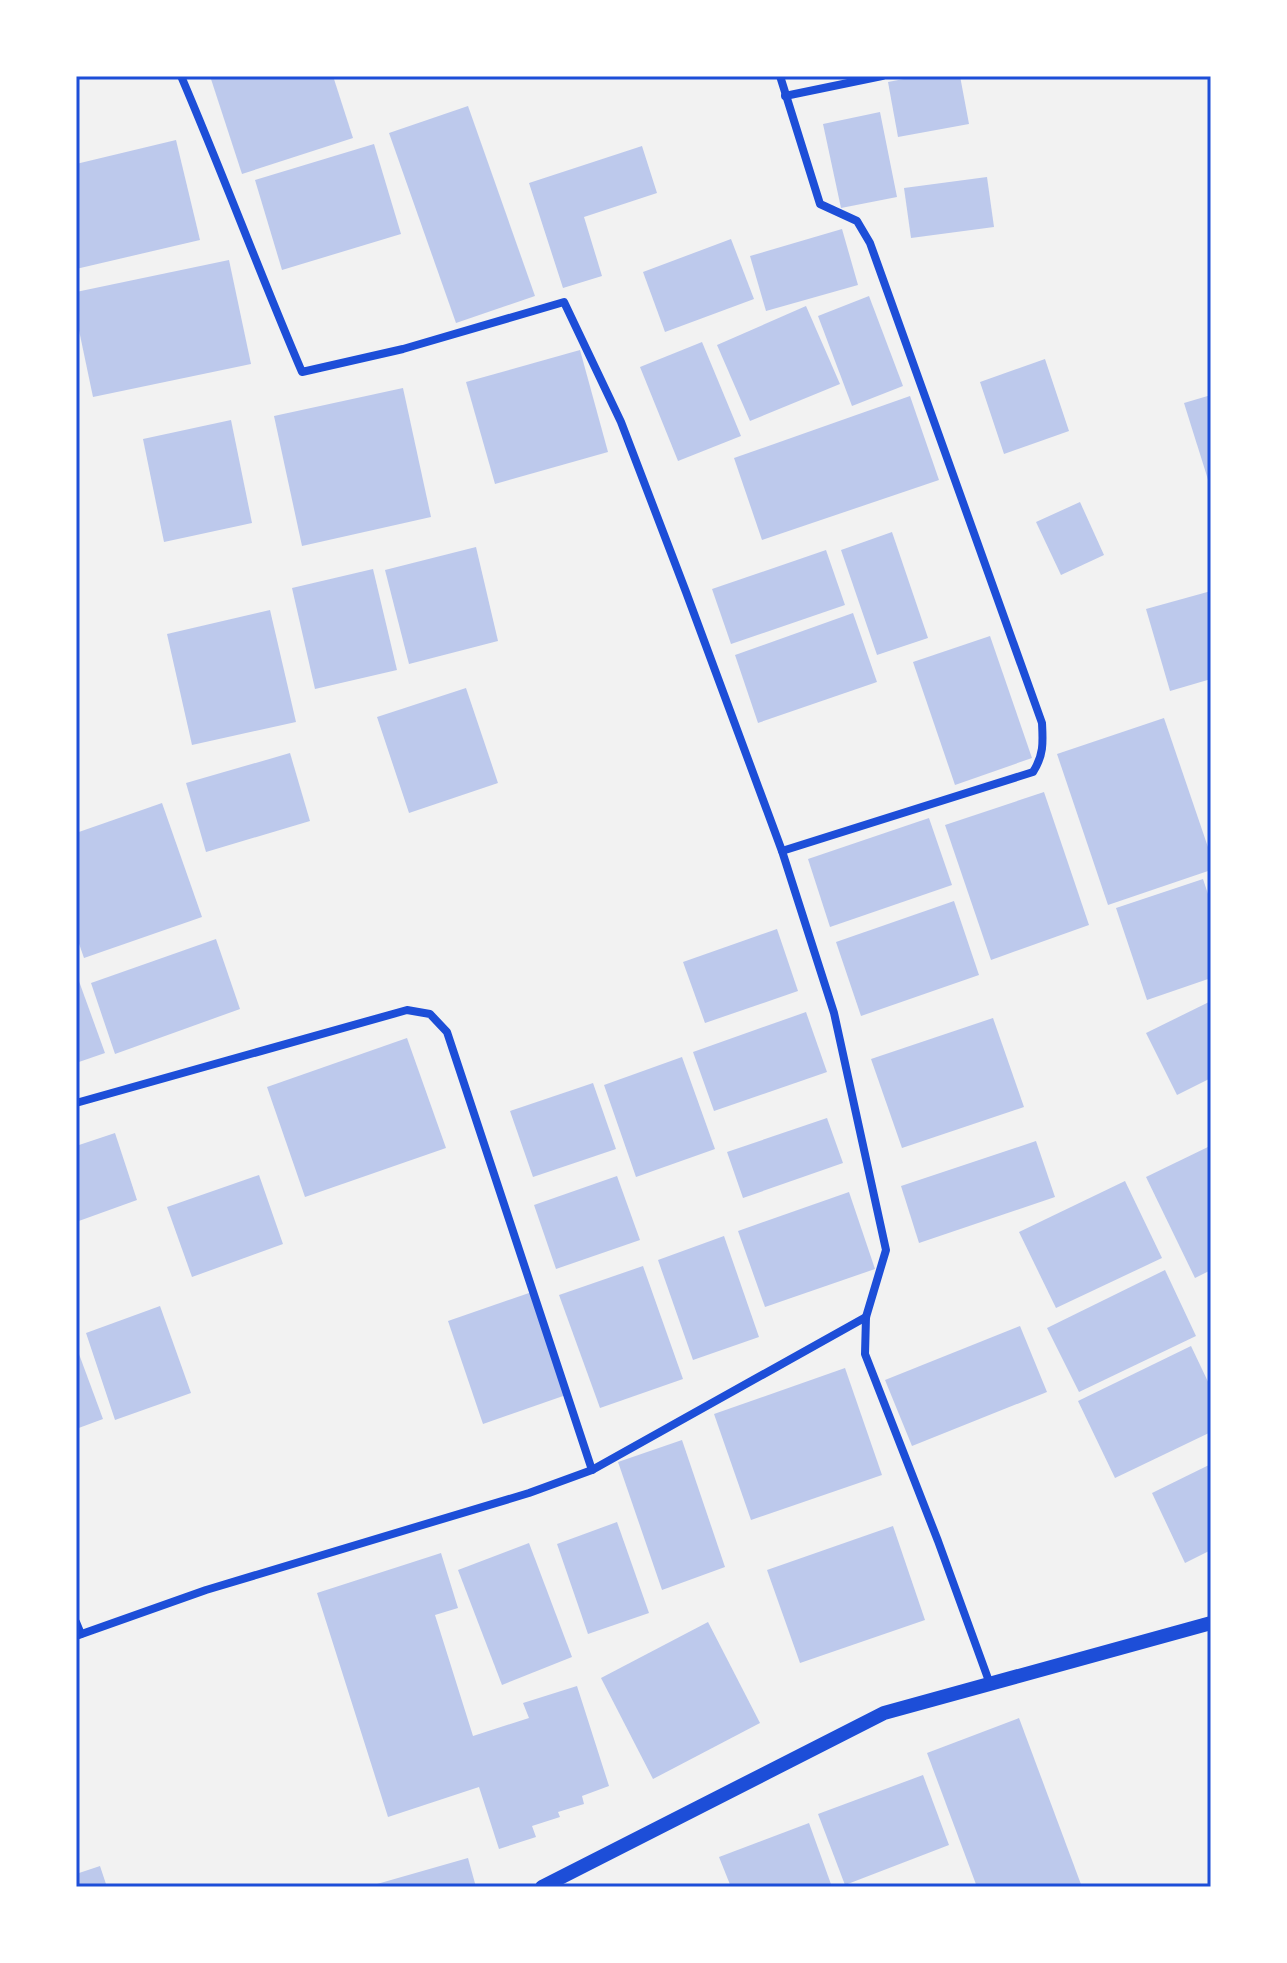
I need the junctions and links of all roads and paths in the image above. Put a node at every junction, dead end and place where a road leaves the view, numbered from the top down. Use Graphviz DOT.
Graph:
graph roads {
  1 [pos="181,76"];
  2 [pos="780,76"];
  3 [pos="882,76"];
  4 [pos="785,96"];
  5 [pos="782,851"];
  6 [pos="76,1103"];
  7 [pos="866,1317"];
  8 [pos="592,1470"];
  9 [pos="76,1622"];
  10 [pos="1211,1623"];
  11 [pos="79,1635"];
  12 [pos="990,1684"];
  13 [pos="542,1887"];
  1 -- 5 [label="street"];
  2 -- 4 [label="street"];
  3 -- 4 [label="street"];
  4 -- 5 [label="street"];
  5 -- 7 [label="street"];
  6 -- 8 [label="street"];
  7 -- 8 [label="street"];
  7 -- 12 [label="street"];
  8 -- 11 [label="street"];
  9 -- 11 [label="street"];
  10 -- 12 [label="street"];
  12 -- 13 [label="street"];
}
